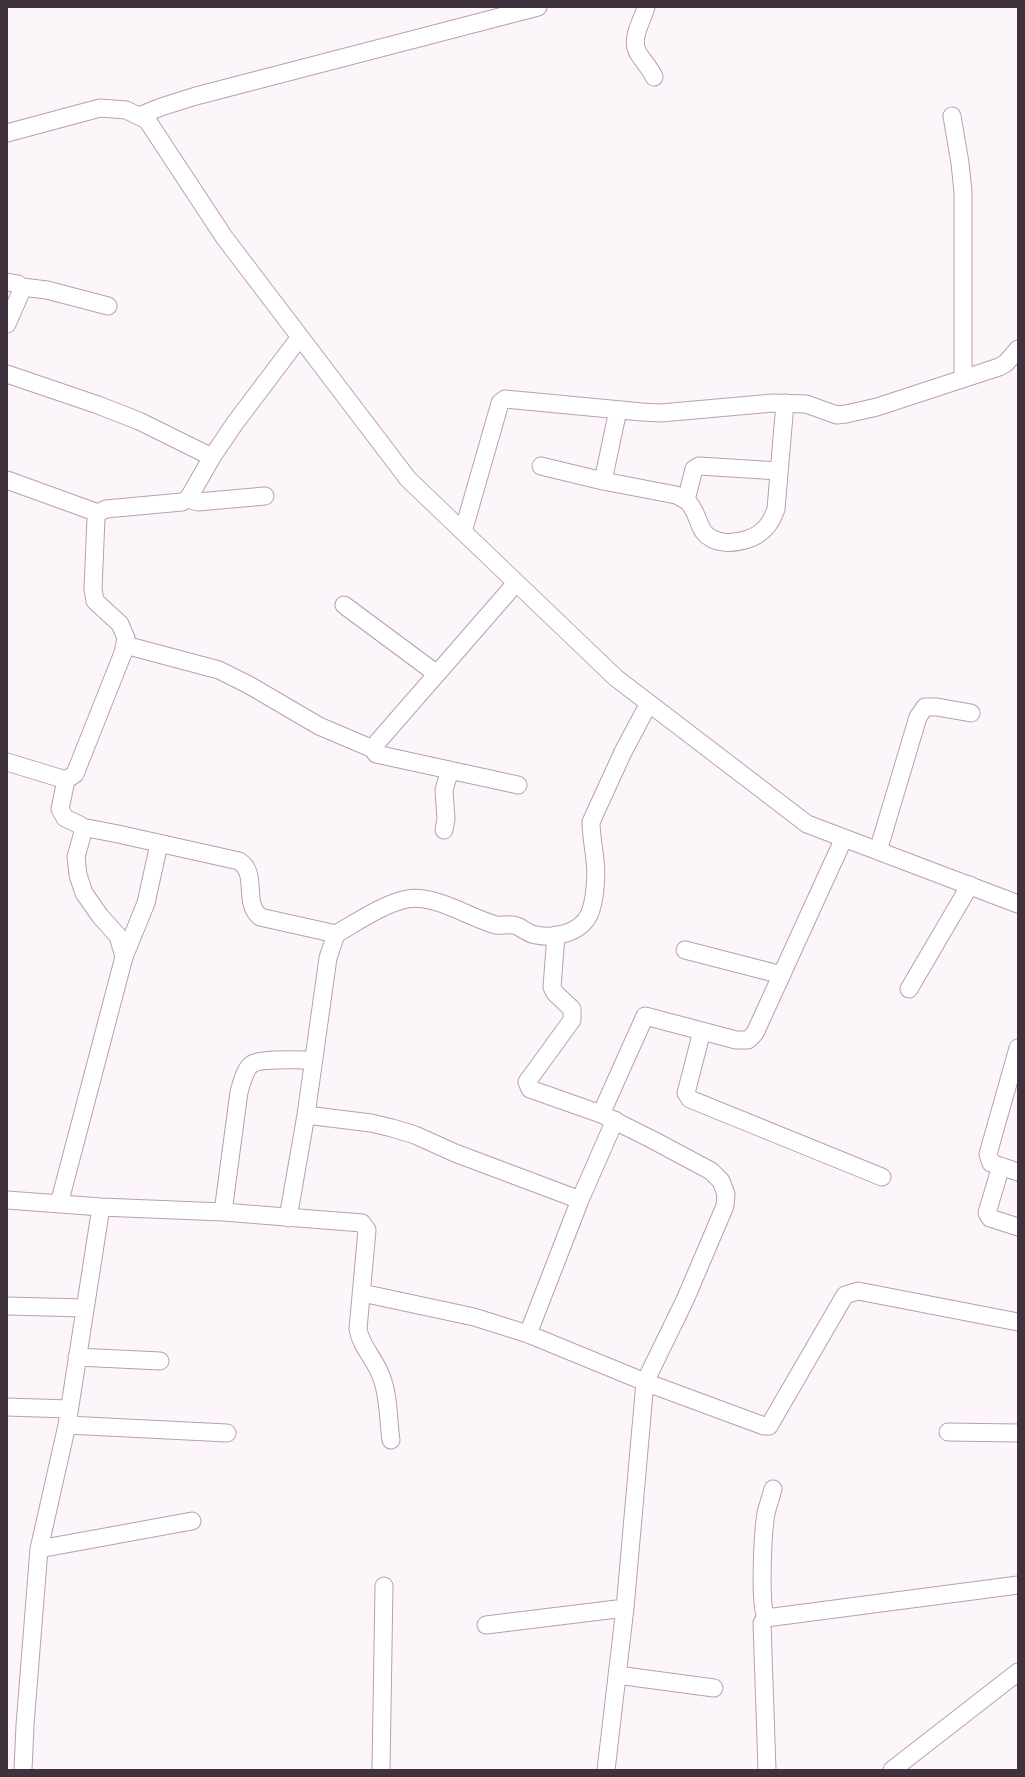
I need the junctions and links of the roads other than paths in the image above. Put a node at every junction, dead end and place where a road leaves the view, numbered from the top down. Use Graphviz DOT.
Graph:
graph roads {
  1 [pos="538,7"];
  2 [pos="646,7"];
  3 [pos="654,77"];
  4 [pos="139,116"];
  5 [pos="952,116"];
  6 [pos="7,133"];
  7 [pos="14,284"];
  8 [pos="108,306"];
  9 [pos="7,324"];
  10 [pos="300,337"];
  11 [pos="1018,349"];
  12 [pos="7,374"];
  13 [pos="963,379"];
  14 [pos="785,403"];
  15 [pos="618,410"];
  16 [pos="212,458"];
  17 [pos="541,466"];
  18 [pos="780,471"];
  19 [pos="7,480"];
  20 [pos="603,482"];
  21 [pos="265,496"];
  22 [pos="188,499"];
  23 [pos="686,500"];
  24 [pos="98,513"];
  25 [pos="463,532"];
  26 [pos="516,583"];
  27 [pos="344,605"];
  28 [pos="124,645"];
  29 [pos="437,674"];
  30 [pos="649,703"];
  31 [pos="970,713"];
  32 [pos="374,749"];
  33 [pos="7,762"];
  34 [pos="450,770"];
  35 [pos="66,780"];
  36 [pos="518,785"];
  37 [pos="82,827"];
  38 [pos="444,830"];
  39 [pos="844,838"];
  40 [pos="159,844"];
  41 [pos="878,850"];
  42 [pos="970,885"];
  43 [pos="1018,904"];
  44 [pos="336,934"];
  45 [pos="556,935"];
  46 [pos="685,950"];
  47 [pos="124,957"];
  48 [pos="782,975"];
  49 [pos="909,988"];
  50 [pos="702,1031"];
  51 [pos="1018,1048"];
  52 [pos="314,1060"];
  53 [pos="1015,1071"];
  54 [pos="306,1115"];
  55 [pos="608,1117"];
  56 [pos="1001,1166"];
  57 [pos="1018,1172"];
  58 [pos="882,1177"];
  59 [pos="7,1200"];
  60 [pos="580,1200"];
  61 [pos="59,1204"];
  62 [pos="101,1208"];
  63 [pos="223,1212"];
  64 [pos="288,1218"];
  65 [pos="1018,1227"];
  66 [pos="362,1293"];
  67 [pos="7,1306"];
  68 [pos="85,1308"];
  69 [pos="1018,1322"];
  70 [pos="528,1334"];
  71 [pos="77,1357"];
  72 [pos="160,1361"];
  73 [pos="645,1382"];
  74 [pos="7,1407"];
  75 [pos="68,1417"];
  76 [pos="948,1432"];
  77 [pos="227,1433"];
  78 [pos="1018,1433"];
  79 [pos="391,1440"];
  80 [pos="774,1489"];
  81 [pos="192,1520"];
  82 [pos="39,1549"];
  83 [pos="1018,1585"];
  84 [pos="384,1586"];
  85 [pos="625,1608"];
  86 [pos="766,1618"];
  87 [pos="486,1625"];
  88 [pos="1018,1672"];
  89 [pos="617,1675"];
  90 [pos="714,1688"];
  91 [pos="23,1770"];
  92 [pos="381,1770"];
  93 [pos="606,1770"];
  94 [pos="768,1770"];
  95 [pos="892,1770"];
  1 -- 4 [label="street"];
  2 -- 3 [label="street"];
  4 -- 6 [label="street"];
  4 -- 10 [label="street"];
  5 -- 13 [label="street"];
  7 -- 8 [label="street"];
  7 -- 9 [label="street"];
  10 -- 16 [label="street"];
  10 -- 25 [label="street"];
  11 -- 13 [label="street"];
  12 -- 16 [label="street"];
  13 -- 14 [label="street"];
  14 -- 15 [label="street"];
  14 -- 18 [label="street"];
  15 -- 20 [label="street"];
  15 -- 25 [label="street"];
  16 -- 22 [label="street"];
  17 -- 20 [label="street"];
  18 -- 23 [label="street"];
  18 -- 23 [label="street"];
  19 -- 24 [label="street"];
  20 -- 23 [label="street"];
  21 -- 22 [label="street"];
  22 -- 24 [label="street"];
  24 -- 28 [label="street"];
  25 -- 26 [label="street"];
  26 -- 29 [label="street"];
  26 -- 30 [label="street"];
  27 -- 29 [label="street"];
  28 -- 32 [label="street"];
  28 -- 35 [label="street"];
  29 -- 32 [label="street"];
  30 -- 39 [label="street"];
  30 -- 45 [label="street"];
  31 -- 41 [label="street"];
  32 -- 34 [label="street"];
  33 -- 35 [label="street"];
  34 -- 36 [label="street"];
  34 -- 38 [label="street"];
  35 -- 37 [label="street"];
  37 -- 40 [label="street"];
  37 -- 47 [label="street"];
  39 -- 41 [label="street"];
  39 -- 48 [label="street"];
  40 -- 44 [label="street"];
  40 -- 47 [label="street"];
  41 -- 42 [label="street"];
  42 -- 43 [label="street"];
  42 -- 49 [label="street"];
  44 -- 45 [label="street"];
  44 -- 52 [label="street"];
  45 -- 55 [label="street"];
  46 -- 48 [label="street"];
  47 -- 61 [label="street"];
  48 -- 50 [label="street"];
  50 -- 55 [label="street"];
  50 -- 58 [label="street"];
  51 -- 53 [label="street"];
  52 -- 54 [label="street"];
  52 -- 63 [label="street"];
  53 -- 56 [label="street"];
  54 -- 60 [label="street"];
  54 -- 64 [label="street"];
  55 -- 60 [label="street"];
  55 -- 73 [label="street"];
  56 -- 57 [label="street"];
  56 -- 65 [label="street"];
  59 -- 61 [label="street"];
  60 -- 70 [label="street"];
  61 -- 62 [label="street"];
  62 -- 63 [label="street"];
  62 -- 68 [label="street"];
  63 -- 64 [label="street"];
  64 -- 66 [label="street"];
  66 -- 70 [label="street"];
  66 -- 79 [label="street"];
  67 -- 68 [label="street"];
  68 -- 71 [label="street"];
  69 -- 73 [label="street"];
  70 -- 73 [label="street"];
  71 -- 72 [label="street"];
  71 -- 75 [label="street"];
  73 -- 85 [label="street"];
  74 -- 75 [label="street"];
  75 -- 77 [label="street"];
  75 -- 82 [label="street"];
  76 -- 78 [label="street"];
  80 -- 86 [label="street"];
  81 -- 82 [label="street"];
  82 -- 91 [label="street"];
  83 -- 86 [label="street"];
  84 -- 92 [label="street"];
  85 -- 87 [label="street"];
  85 -- 89 [label="street"];
  86 -- 94 [label="street"];
  88 -- 95 [label="street"];
  89 -- 90 [label="street"];
  89 -- 93 [label="street"];
}
